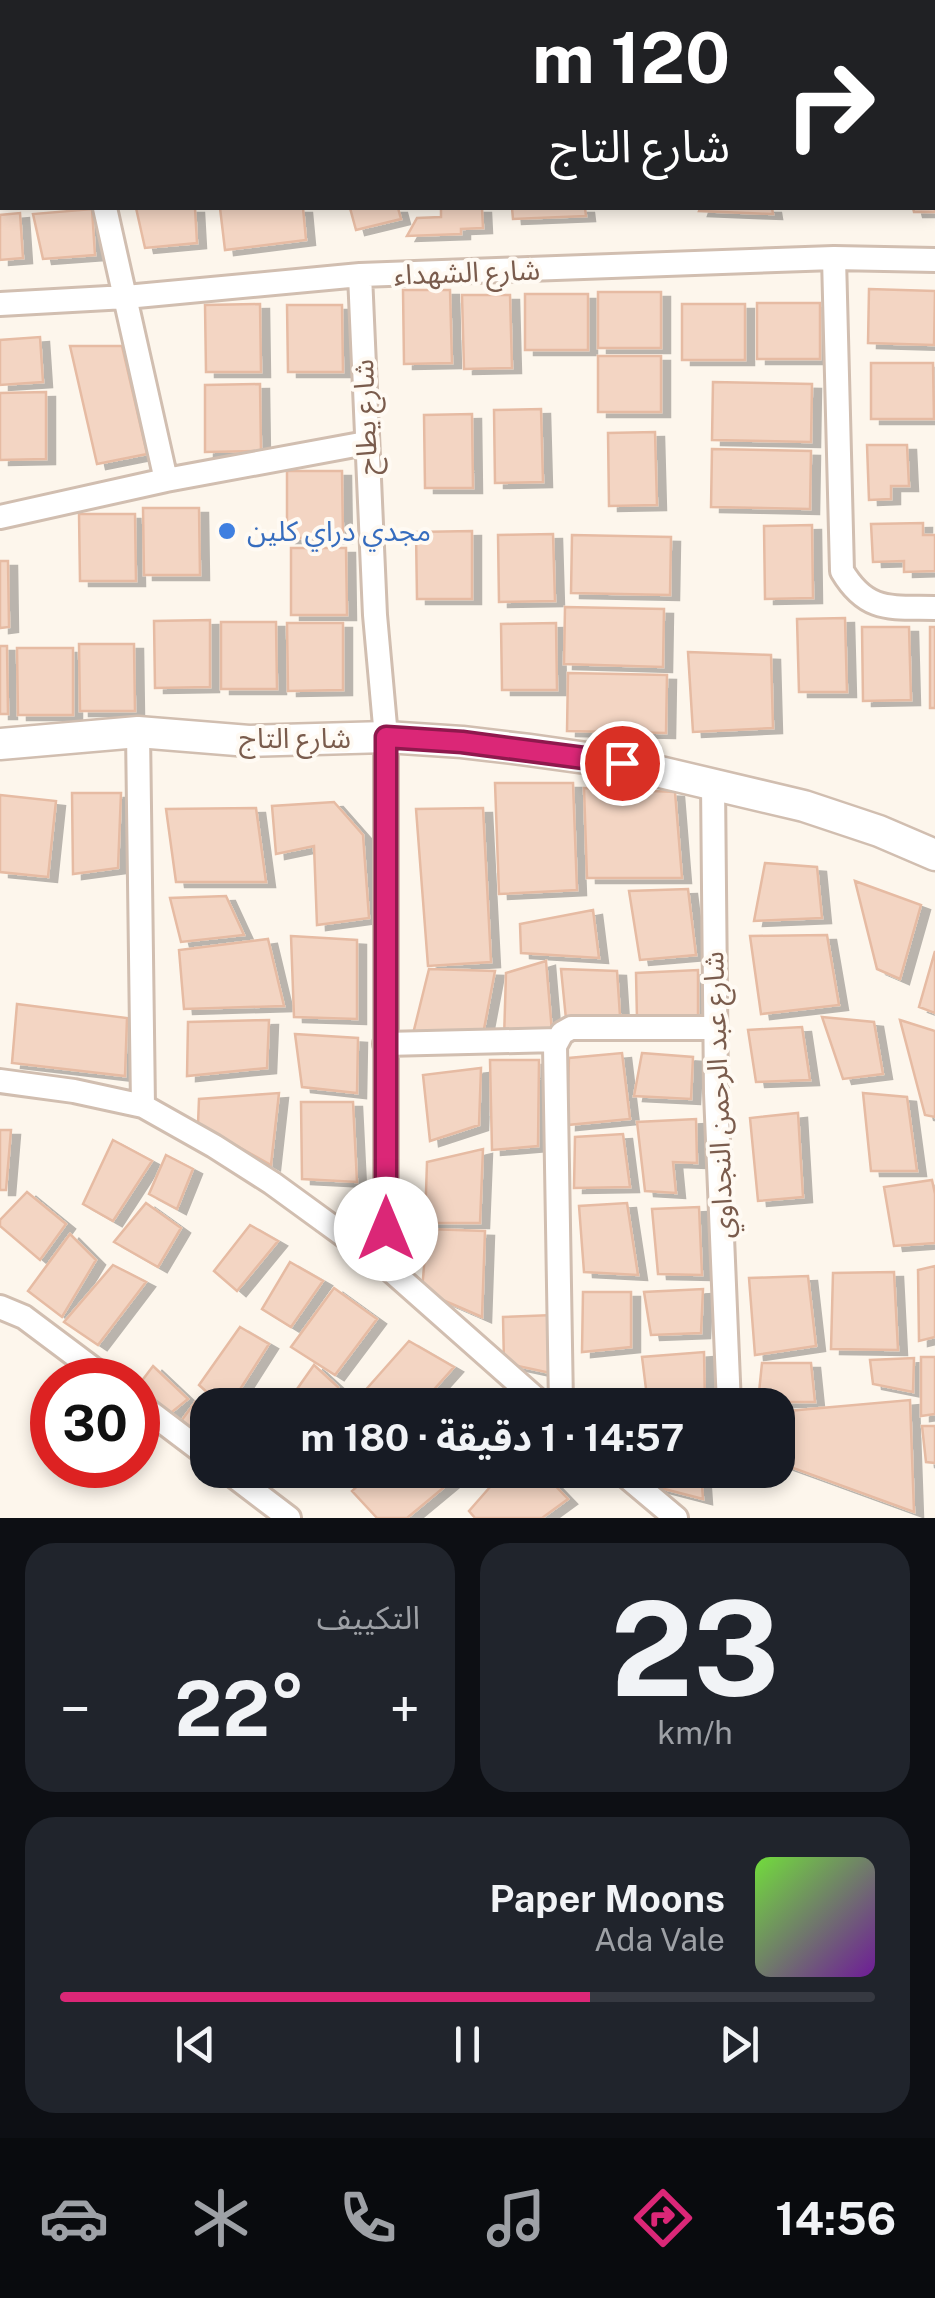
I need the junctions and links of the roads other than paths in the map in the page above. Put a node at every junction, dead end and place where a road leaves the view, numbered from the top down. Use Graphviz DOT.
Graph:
graph roads {
  1 [pos="105,210"];
  2 [pos="834,258"];
  3 [pos="935,260"];
  4 [pos="360,276"];
  5 [pos="126,297"];
  6 [pos="0,304"];
  7 [pos="366,443"];
  8 [pos="166,480"];
  9 [pos="0,517"];
  10 [pos="935,608"];
  11 [pos="138,732"];
  12 [pos="386,737"];
  13 [pos="0,744"];
  14 [pos="713,784"];
  15 [pos="935,855"];
  16 [pos="714,1028"];
  17 [pos="558,1040"];
  18 [pos="384,1044"];
  19 [pos="0,1081"];
  20 [pos="143,1106"];
  21 [pos="386,1266"];
  22 [pos="0,1307"];
  23 [pos="79,1358"];
  24 [pos="524,1388"];
  25 [pos="561,1388"];
  26 [pos="728,1388"];
  27 [pos="160,1420"];
  28 [pos="190,1442"];
  29 [pos="250,1488"];
  30 [pos="640,1488"];
  31 [pos="289,1518"];
  32 [pos="676,1518"];
  1 -- 5 [label="street"];
  2 -- 3 [label="street, شارع الشهداء"];
  2 -- 4 [label="street, شارع الشهداء"];
  2 -- 10 [label="street"];
  4 -- 5 [label="street, شارع الشهداء"];
  4 -- 7 [label="street, شارع يطاح"];
  5 -- 6 [label="street, شارع الشهداء"];
  5 -- 8 [label="street"];
  7 -- 8 [label="street"];
  7 -- 12 [label="street, شارع يطاح"];
  8 -- 9 [label="street"];
  11 -- 12 [label="street, شارع التاج"];
  11 -- 13 [label="street, شارع التاج"];
  11 -- 20 [label="street"];
  12 -- 14 [label="street, شارع التاج"];
  12 -- 18 [label="street, شارع يطاح"];
  14 -- 15 [label="street, شارع التاج"];
  14 -- 16 [label="street, شارع عبد الرحمن النجداوي"];
  16 -- 17 [label="street"];
  16 -- 26 [label="street, شارع عبد الرحمن النجداوي"];
  17 -- 18 [label="street"];
  17 -- 25 [label="street"];
  18 -- 21 [label="street, شارع يطاح"];
  19 -- 20 [label="street"];
  20 -- 21 [label="street"];
  21 -- 24 [label="street"];
  22 -- 23 [label="street"];
  27 -- 28 [label="street"];
  29 -- 31 [label="street"];
  30 -- 32 [label="street"];
}
